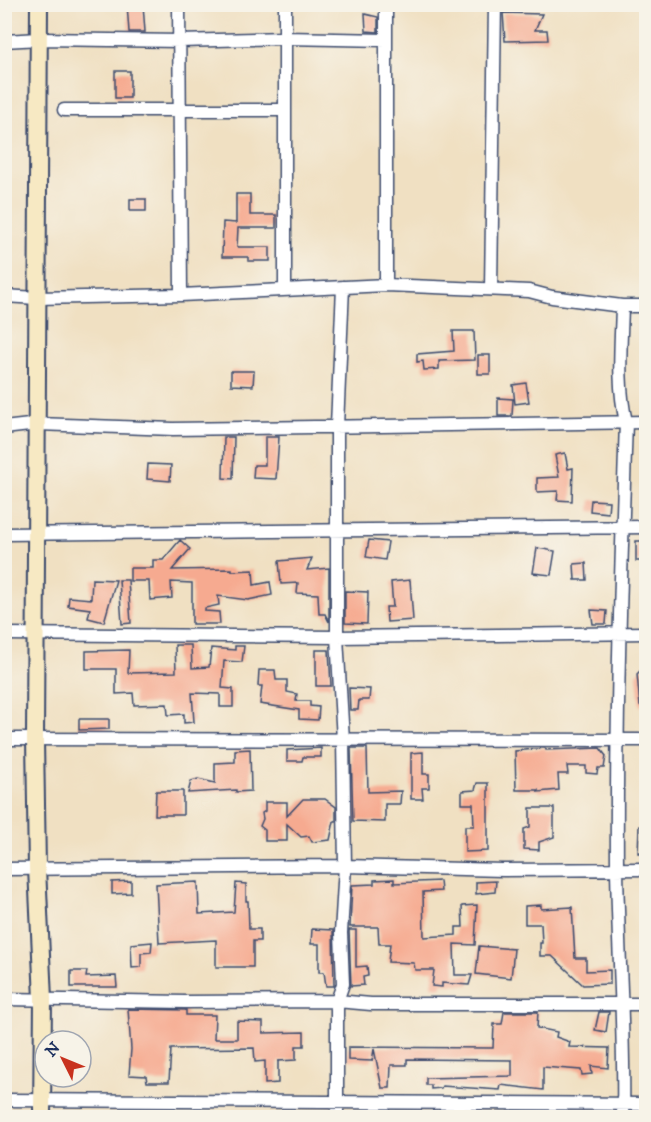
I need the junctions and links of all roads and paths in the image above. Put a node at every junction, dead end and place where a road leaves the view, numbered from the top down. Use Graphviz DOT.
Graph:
graph roads {
  1 [pos="39,4"];
  2 [pos="179,4"];
  3 [pos="285,4"];
  4 [pos="386,4"];
  5 [pos="495,4"];
  6 [pos="285,38"];
  7 [pos="40,39"];
  8 [pos="386,40"];
  9 [pos="4,41"];
  10 [pos="180,41"];
  11 [pos="64,110"];
  12 [pos="285,110"];
  13 [pos="180,111"];
  14 [pos="386,285"];
  15 [pos="343,287"];
  16 [pos="285,289"];
  17 [pos="491,289"];
  18 [pos="181,295"];
  19 [pos="4,296"];
  20 [pos="37,298"];
  21 [pos="622,306"];
  22 [pos="646,306"];
  23 [pos="626,422"];
  24 [pos="646,422"];
  25 [pos="38,424"];
  26 [pos="337,426"];
  27 [pos="4,428"];
  28 [pos="622,527"];
  29 [pos="646,527"];
  30 [pos="337,530"];
  31 [pos="4,534"];
  32 [pos="37,534"];
  33 [pos="619,633"];
  34 [pos="646,633"];
  35 [pos="4,634"];
  36 [pos="36,634"];
  37 [pos="337,637"];
  38 [pos="35,738"];
  39 [pos="4,739"];
  40 [pos="343,740"];
  41 [pos="619,740"];
  42 [pos="646,740"];
  43 [pos="345,866"];
  44 [pos="37,868"];
  45 [pos="617,868"];
  46 [pos="4,869"];
  47 [pos="646,869"];
  48 [pos="4,999"];
  49 [pos="43,999"];
  50 [pos="338,1001"];
  51 [pos="646,1004"];
  52 [pos="623,1005"];
  53 [pos="4,1100"];
  54 [pos="42,1100"];
  55 [pos="336,1101"];
  56 [pos="623,1104"];
  57 [pos="646,1104"];
  58 [pos="42,1118"];
  59 [pos="337,1118"];
  60 [pos="623,1118"];
  1 -- 7 [label="street"];
  2 -- 10 [label="street"];
  3 -- 6 [label="street"];
  4 -- 8 [label="street"];
  5 -- 17 [label="street"];
  6 -- 8 [label="street"];
  6 -- 10 [label="street"];
  6 -- 12 [label="street"];
  7 -- 9 [label="street"];
  7 -- 10 [label="street"];
  7 -- 20 [label="street"];
  8 -- 14 [label="street"];
  10 -- 13 [label="street"];
  11 -- 13 [label="street"];
  12 -- 13 [label="street"];
  12 -- 16 [label="street"];
  13 -- 18 [label="street"];
  14 -- 15 [label="street"];
  14 -- 17 [label="street"];
  15 -- 16 [label="street"];
  15 -- 26 [label="street"];
  16 -- 18 [label="street"];
  17 -- 21 [label="street"];
  18 -- 20 [label="street"];
  19 -- 20 [label="street"];
  20 -- 25 [label="street"];
  21 -- 22 [label="street"];
  21 -- 23 [label="street"];
  23 -- 24 [label="street"];
  23 -- 26 [label="street"];
  23 -- 28 [label="street"];
  25 -- 26 [label="street"];
  25 -- 27 [label="street"];
  25 -- 32 [label="street"];
  26 -- 30 [label="street"];
  28 -- 29 [label="street"];
  28 -- 30 [label="street"];
  28 -- 33 [label="street"];
  30 -- 32 [label="street"];
  30 -- 37 [label="street"];
  31 -- 32 [label="street"];
  32 -- 36 [label="street"];
  33 -- 34 [label="street"];
  33 -- 37 [label="street"];
  33 -- 41 [label="street"];
  35 -- 36 [label="street"];
  36 -- 37 [label="street"];
  36 -- 38 [label="street"];
  37 -- 40 [label="street"];
  38 -- 39 [label="street"];
  38 -- 40 [label="street"];
  38 -- 44 [label="street"];
  40 -- 41 [label="street"];
  40 -- 43 [label="street"];
  41 -- 42 [label="street"];
  41 -- 45 [label="street"];
  43 -- 44 [label="street"];
  43 -- 45 [label="street"];
  43 -- 50 [label="street"];
  44 -- 46 [label="street"];
  44 -- 49 [label="street"];
  45 -- 47 [label="street"];
  45 -- 52 [label="street"];
  48 -- 49 [label="street"];
  49 -- 50 [label="street"];
  49 -- 54 [label="street"];
  50 -- 52 [label="street"];
  50 -- 55 [label="street"];
  51 -- 52 [label="street"];
  52 -- 56 [label="street"];
  53 -- 54 [label="street"];
  54 -- 55 [label="street"];
  54 -- 58 [label="street"];
  55 -- 56 [label="street"];
  55 -- 59 [label="street"];
  56 -- 57 [label="street"];
  56 -- 60 [label="street"];
}
